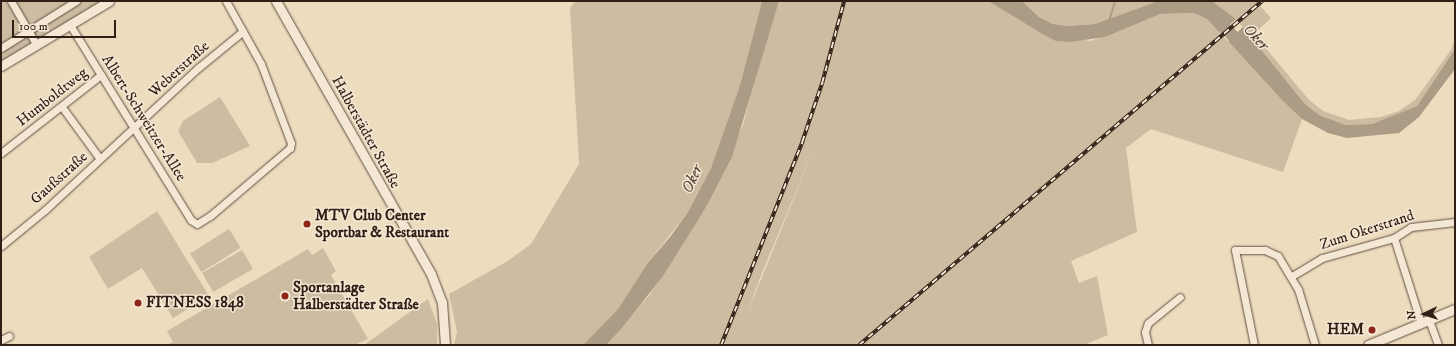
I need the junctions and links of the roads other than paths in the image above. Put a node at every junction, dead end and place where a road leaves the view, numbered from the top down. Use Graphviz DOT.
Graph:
graph roads {
  1 [pos="11,1"];
  2 [pos="76,1"];
  3 [pos="107,1"];
  4 [pos="276,1"];
  5 [pos="228,2"];
  6 [pos="70,25"];
  7 [pos="29,31"];
  8 [pos="243,31"];
  9 [pos="36,44"];
  10 [pos="1,48"];
  11 [pos="1,66"];
  12 [pos="100,75"];
  13 [pos="62,107"];
  14 [pos="133,128"];
  15 [pos="1,153"];
  16 [pos="100,159"];
  17 [pos="1455,222"];
  18 [pos="1394,238"];
  19 [pos="1,246"];
  20 [pos="1292,276"];
  21 [pos="1180,297"];
  22 [pos="1455,309"];
  23 [pos="1425,321"];
  24 [pos="9,336"];
  25 [pos="1,340"];
  26 [pos="446,341"];
  27 [pos="1383,342"];
  28 [pos="1148,345"];
  29 [pos="1254,345"];
  30 [pos="1315,345"];
  31 [pos="1368,345"];
  32 [pos="1438,345"];
  1 -- 7 [label="street"];
  2 -- 7 [label="street"];
  3 -- 6 [label="main road"];
  4 -- 26 [label="main road, Halberstädter Straße"];
  5 -- 8 [label="street"];
  6 -- 9 [label="main road"];
  6 -- 12 [label="street, Albert-Schweitzer-Allee"];
  7 -- 9 [label="street"];
  7 -- 10 [label="street"];
  8 -- 14 [label="street, Weberstraße"];
  8 -- 14 [label="street, Albert-Schweitzer-Allee"];
  9 -- 11 [label="main road"];
  12 -- 13 [label="street, Humboldtweg"];
  12 -- 14 [label="street, Albert-Schweitzer-Allee"];
  13 -- 15 [label="street, Humboldtweg"];
  13 -- 16 [label="street"];
  14 -- 16 [label="street, Gaußstraße"];
  16 -- 19 [label="street, Gaußstraße"];
  17 -- 18 [label="street, Zum Okerstrand"];
  18 -- 20 [label="street, Zum Okerstrand"];
  18 -- 23 [label="street"];
  20 -- 29 [label="street"];
  20 -- 30 [label="street"];
  21 -- 28 [label="street"];
  22 -- 23 [label="main road"];
  23 -- 27 [label="main road"];
  23 -- 32 [label="street"];
  24 -- 25 [label="street"];
  27 -- 31 [label="main road"];
}
